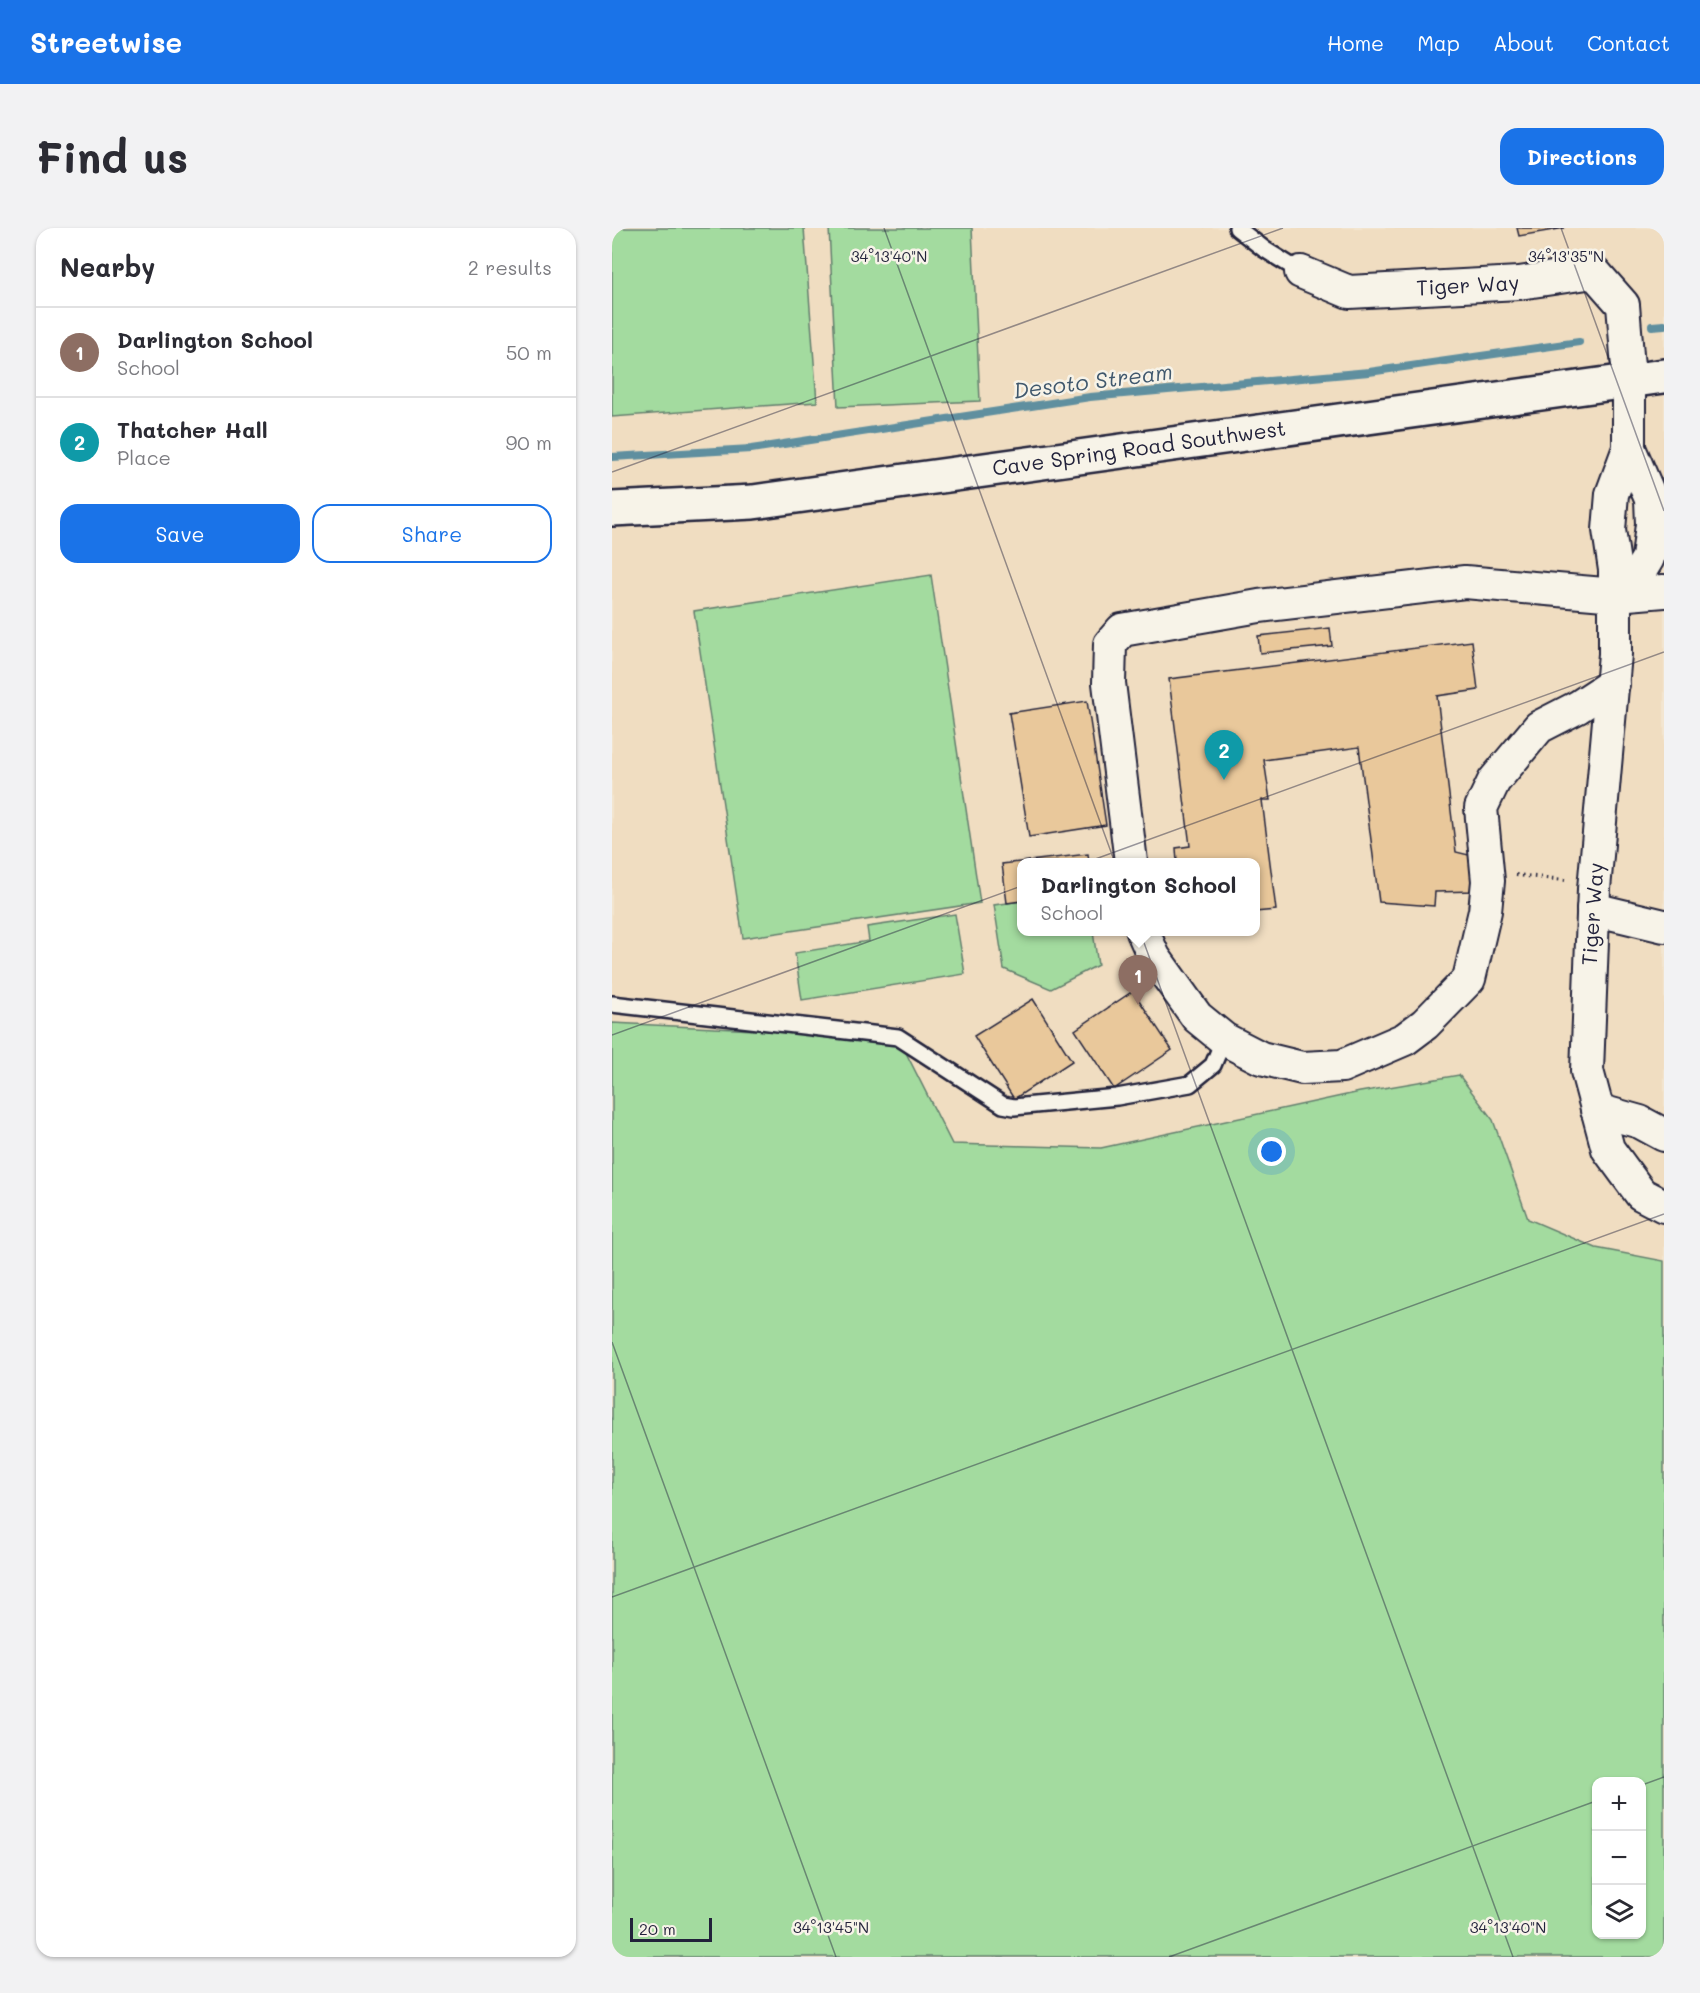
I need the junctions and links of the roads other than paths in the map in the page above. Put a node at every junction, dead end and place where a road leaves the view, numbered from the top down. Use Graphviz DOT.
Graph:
graph roads {
  1 [pos="1237,228"];
  2 [pos="1300,272"];
  3 [pos="1664,376"];
  4 [pos="1629,380"];
  5 [pos="1629,448"];
  6 [pos="612,509"];
  7 [pos="1615,583"];
  8 [pos="1664,591"];
  9 [pos="1613,684"];
  10 [pos="1131,858"];
  11 [pos="1593,909"];
  12 [pos="1664,926"];
  13 [pos="1145,936"];
  14 [pos="612,1004"];
  15 [pos="1224,1039"];
  16 [pos="1597,1110"];
  17 [pos="1664,1134"];
  18 [pos="1664,1206"];
  1 -- 2 [label="lane"];
  2 -- 4 [label="street, Tiger Way"];
  3 -- 4 [label="street, Cave Spring Road Southwest"];
  4 -- 5 [label="street, Tiger Way"];
  4 -- 6 [label="street, Cave Spring Road Southwest"];
  5 -- 7 [label="street, Tiger Way"];
  5 -- 7 [label="street, Tiger Way"];
  7 -- 8 [label="street"];
  7 -- 9 [label="street, Tiger Way"];
  7 -- 10 [label="street"];
  9 -- 11 [label="street, Tiger Way"];
  9 -- 15 [label="street"];
  11 -- 12 [label="street"];
  11 -- 16 [label="street, Tiger Way"];
  13 -- 15 [label="street"];
  14 -- 15 [label="lane"];
  16 -- 17 [label="street"];
  16 -- 18 [label="street, Tiger Way"];
}
